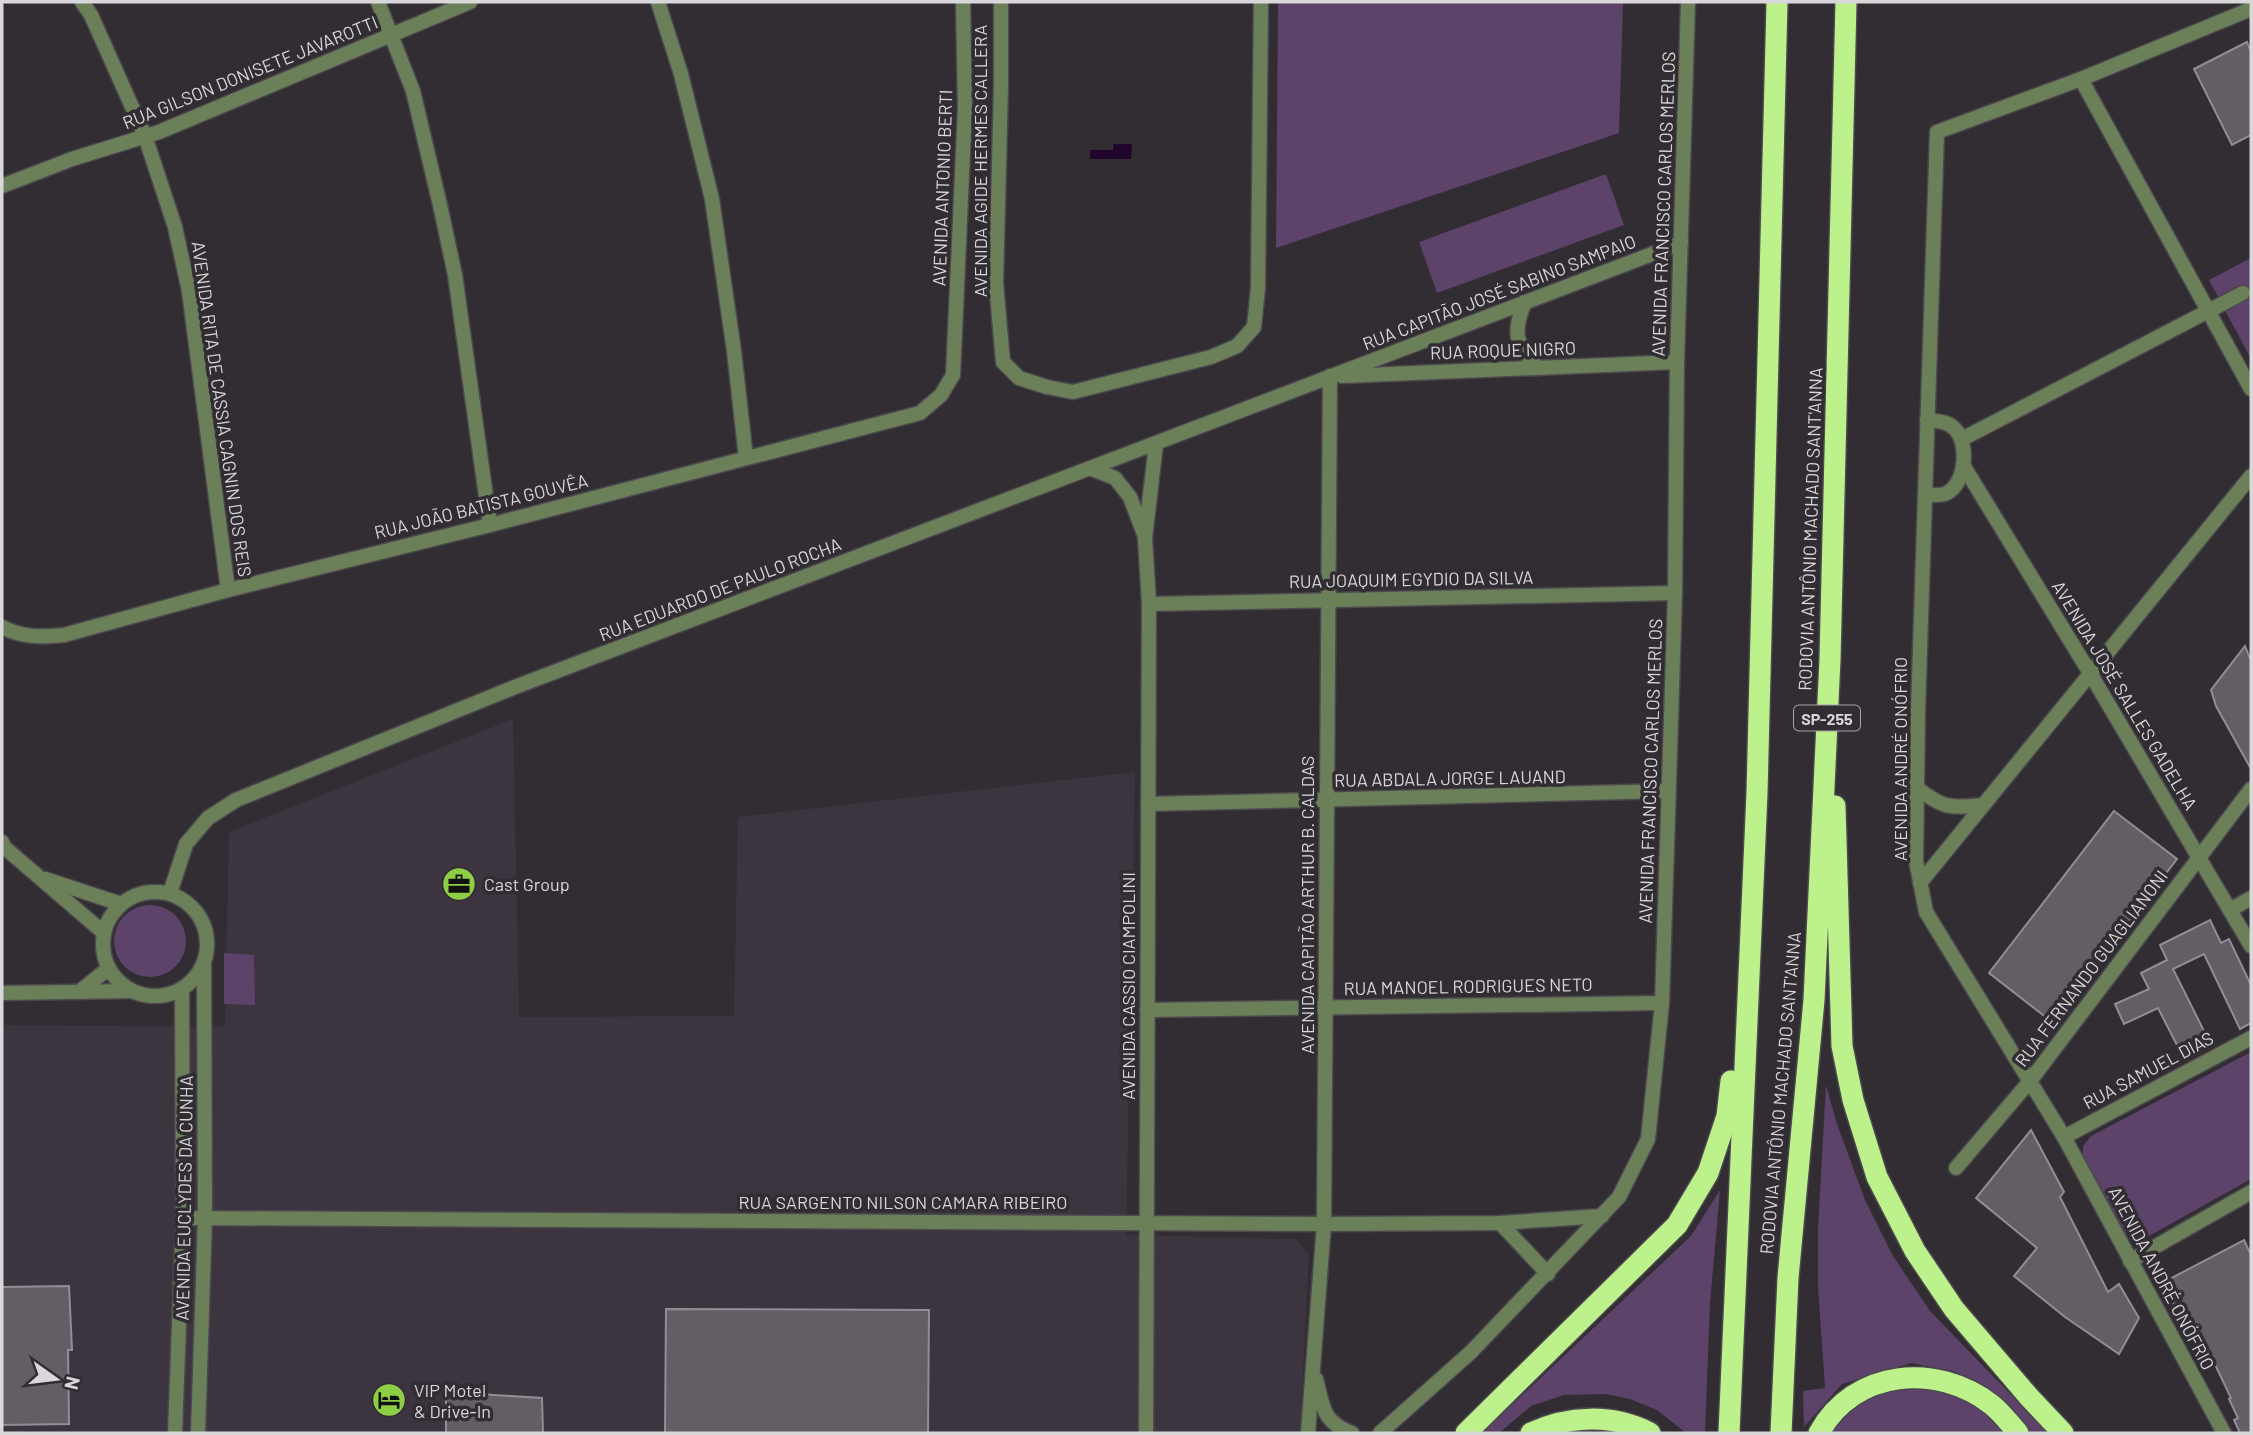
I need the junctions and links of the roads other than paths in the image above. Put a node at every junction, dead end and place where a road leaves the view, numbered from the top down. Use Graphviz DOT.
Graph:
graph roads {
  1 [pos="82,2"];
  2 [pos="378,2"];
  3 [pos="470,2"];
  4 [pos="658,2"];
  5 [pos="963,2"];
  6 [pos="1001,2"];
  7 [pos="1261,2"];
  8 [pos="1689,2"];
  9 [pos="1777,2"];
  10 [pos="1846,2"];
  11 [pos="2251,9"];
  12 [pos="391,37"];
  13 [pos="2081,79"];
  14 [pos="145,136"];
  15 [pos="2,186"];
  16 [pos="1681,243"];
  17 [pos="2243,293"];
  18 [pos="1525,302"];
  19 [pos="2208,311"];
  20 [pos="1677,362"];
  21 [pos="1538,368"];
  22 [pos="953,375"];
  23 [pos="1330,376"];
  24 [pos="2251,389"];
  25 [pos="1927,420"];
  26 [pos="1962,439"];
  27 [pos="1156,443"];
  28 [pos="746,458"];
  29 [pos="1964,466"];
  30 [pos="1093,469"];
  31 [pos="2251,476"];
  32 [pos="1973,481"];
  33 [pos="1956,485"];
  34 [pos="1925,495"];
  35 [pos="489,525"];
  36 [pos="1145,538"];
  37 [pos="228,590"];
  38 [pos="1675,593"];
  39 [pos="1328,600"];
  40 [pos="1149,604"];
  41 [pos="2,627"];
  42 [pos="1830,659"];
  43 [pos="2090,673"];
  44 [pos="1917,788"];
  45 [pos="2251,789"];
  46 [pos="1668,791"];
  47 [pos="1327,800"];
  48 [pos="1148,804"];
  49 [pos="1983,805"];
  50 [pos="2,842"];
  51 [pos="2199,856"];
  52 [pos="37,876"];
  53 [pos="1920,883"];
  54 [pos="170,893"];
  55 [pos="2251,898"];
  56 [pos="121,904"];
  57 [pos="2230,909"];
  58 [pos="1751,916"];
  59 [pos="104,933"];
  60 [pos="2251,946"];
  61 [pos="204,963"];
  62 [pos="109,968"];
  63 [pos="182,989"];
  64 [pos="133,991"];
  65 [pos="79,992"];
  66 [pos="2,993"];
  67 [pos="1662,1003"];
  68 [pos="1325,1007"];
  69 [pos="1147,1010"];
  70 [pos="2251,1038"];
  71 [pos="2030,1081"];
  72 [pos="2063,1137"];
  73 [pos="1956,1168"];
  74 [pos="2251,1192"];
  75 [pos="1602,1216"];
  76 [pos="183,1218"];
  77 [pos="205,1218"];
  78 [pos="1146,1223"];
  79 [pos="1500,1223"];
  80 [pos="1324,1224"];
  81 [pos="2130,1261"];
  82 [pos="1548,1274"];
  83 [pos="1314,1367"];
  84 [pos="175,1433"];
  85 [pos="198,1433"];
  86 [pos="1146,1433"];
  87 [pos="1308,1433"];
  88 [pos="1352,1433"];
  89 [pos="1380,1433"];
  90 [pos="1466,1433"];
  91 [pos="1531,1433"];
  92 [pos="1650,1433"];
  93 [pos="1729,1433"];
  94 [pos="1781,1433"];
  95 [pos="1819,1433"];
  96 [pos="2018,1433"];
  97 [pos="2063,1433"];
  98 [pos="2224,1433"];
  1 -- 14 [label="street, AVENIDA RITA DE CASSIA CAGNIN DOS REIS"];
  2 -- 12 [label="street"];
  3 -- 12 [label="street, RUA GILSON DONISETE JAVAROTTI"];
  4 -- 28 [label="street"];
  5 -- 22 [label="street, AVENIDA ANTONIO BERTI"];
  6 -- 7 [label="street, AVENIDA AGIDE HERMES CALLERA"];
  8 -- 16 [label="street, AVENIDA FRANCISCO CARLOS MERLOS"];
  9 -- 58 [label="highway, RODOVIA ANTÔNIO MACHADO SANT'ANNA"];
  10 -- 42 [label="highway, RODOVIA ANTÔNIO MACHADO SANT'ANNA / SP-255"];
  11 -- 13 [label="street"];
  12 -- 14 [label="street, RUA GILSON DONISETE JAVAROTTI"];
  12 -- 35 [label="street"];
  13 -- 19 [label="street"];
  13 -- 25 [label="street, AVENIDA ANDRÉ ONÓFRIO"];
  14 -- 15 [label="street, RUA GILSON DONISETE JAVAROTTI"];
  14 -- 37 [label="street, AVENIDA RITA DE CASSIA CAGNIN DOS REIS"];
  16 -- 18 [label="street, RUA CAPITÃO JOSÉ SABINO SAMPAIO"];
  16 -- 20 [label="street, AVENIDA FRANCISCO CARLOS MERLOS"];
  17 -- 19 [label="street"];
  18 -- 21 [label="street"];
  18 -- 23 [label="street, RUA CAPITÃO JOSÉ SABINO SAMPAIO"];
  19 -- 24 [label="street"];
  19 -- 26 [label="street"];
  20 -- 21 [label="street, RUA ROQUE NIGRO"];
  20 -- 38 [label="street, AVENIDA FRANCISCO CARLOS MERLOS"];
  21 -- 23 [label="street, RUA ROQUE NIGRO"];
  22 -- 28 [label="street, RUA JOÃO BATISTA GOUVÊA"];
  23 -- 27 [label="street, RUA EDUARDO DE PAULO ROCHA"];
  23 -- 39 [label="street, AVENIDA CAPITÃO ARTHUR B. CALDAS"];
  25 -- 26 [label="street"];
  25 -- 34 [label="street, AVENIDA ANDRÉ ONÓFRIO"];
  26 -- 29 [label="street"];
  27 -- 30 [label="street, RUA EDUARDO DE PAULO ROCHA"];
  27 -- 36 [label="street"];
  28 -- 35 [label="street, RUA JOÃO BATISTA GOUVÊA"];
  29 -- 32 [label="street, AVENIDA JOSÉ SALLES GADELHA"];
  29 -- 33 [label="street"];
  30 -- 36 [label="street"];
  30 -- 54 [label="street, RUA EDUARDO DE PAULO ROCHA"];
  31 -- 43 [label="street"];
  32 -- 33 [label="street"];
  32 -- 43 [label="street, AVENIDA JOSÉ SALLES GADELHA"];
  33 -- 34 [label="street"];
  34 -- 44 [label="street, AVENIDA ANDRÉ ONÓFRIO"];
  35 -- 37 [label="street, RUA JOÃO BATISTA GOUVÊA"];
  36 -- 40 [label="street, AVENIDA CASSIO CIAMPOLINI"];
  37 -- 41 [label="street, RUA JOÃO BATISTA GOUVÊA"];
  38 -- 39 [label="street, RUA JOAQUIM EGYDIO DA SILVA"];
  38 -- 46 [label="street, AVENIDA FRANCISCO CARLOS MERLOS"];
  39 -- 40 [label="street, RUA JOAQUIM EGYDIO DA SILVA"];
  39 -- 47 [label="street, AVENIDA CAPITÃO ARTHUR B. CALDAS"];
  40 -- 48 [label="street, AVENIDA CASSIO CIAMPOLINI"];
  42 -- 94 [label="highway, RODOVIA ANTÔNIO MACHADO SANT'ANNA / SP-255"];
  42 -- 97 [label="highway"];
  43 -- 49 [label="street"];
  43 -- 51 [label="street, AVENIDA JOSÉ SALLES GADELHA"];
  44 -- 49 [label="street"];
  44 -- 53 [label="street, AVENIDA ANDRÉ ONÓFRIO"];
  45 -- 51 [label="street, RUA FERNANDO GUAGLIANONI"];
  46 -- 47 [label="street, RUA ABDALA JORGE LAUAND"];
  46 -- 67 [label="street, AVENIDA FRANCISCO CARLOS MERLOS"];
  47 -- 48 [label="street, RUA ABDALA JORGE LAUAND"];
  47 -- 68 [label="street, AVENIDA CAPITÃO ARTHUR B. CALDAS"];
  48 -- 69 [label="street, AVENIDA CASSIO CIAMPOLINI"];
  49 -- 53 [label="street"];
  50 -- 52 [label="street"];
  51 -- 57 [label="street, AVENIDA JOSÉ SALLES GADELHA"];
  51 -- 71 [label="street, RUA FERNANDO GUAGLIANONI"];
  52 -- 56 [label="street"];
  52 -- 59 [label="street"];
  53 -- 71 [label="street, AVENIDA ANDRÉ ONÓFRIO"];
  54 -- 56 [label="street"];
  54 -- 61 [label="street"];
  55 -- 57 [label="street"];
  56 -- 59 [label="street"];
  57 -- 60 [label="street, AVENIDA JOSÉ SALLES GADELHA"];
  58 -- 90 [label="highway"];
  58 -- 93 [label="highway, RODOVIA ANTÔNIO MACHADO SANT'ANNA"];
  59 -- 62 [label="street"];
  61 -- 63 [label="street"];
  61 -- 77 [label="street, AVENIDA EUCLYDES DA CUNHA"];
  62 -- 64 [label="street"];
  62 -- 65 [label="street"];
  63 -- 64 [label="street"];
  63 -- 76 [label="street, AVENIDA EUCLYDES DA CUNHA"];
  64 -- 65 [label="street"];
  65 -- 66 [label="street"];
  67 -- 68 [label="street, RUA MANOEL RODRIGUES NETO"];
  67 -- 75 [label="street, AVENIDA FRANCISCO CARLOS MERLOS"];
  68 -- 69 [label="street, RUA MANOEL RODRIGUES NETO"];
  68 -- 80 [label="street, AVENIDA CAPITÃO ARTHUR B. CALDAS"];
  69 -- 78 [label="street, AVENIDA CASSIO CIAMPOLINI"];
  70 -- 72 [label="street, RUA SAMUEL DIAS"];
  71 -- 72 [label="street, AVENIDA ANDRÉ ONÓFRIO"];
  71 -- 73 [label="street, RUA FERNANDO GUAGLIANONI"];
  72 -- 81 [label="street, AVENIDA ANDRÉ ONÓFRIO"];
  74 -- 81 [label="street"];
  75 -- 79 [label="street, RUA SARGENTO NILSON CAMARA RIBEIRO"];
  75 -- 82 [label="street, AVENIDA FRANCISCO CARLOS MERLOS"];
  76 -- 77 [label="street, RUA SARGENTO NILSON CAMARA RIBEIRO"];
  76 -- 84 [label="street, AVENIDA EUCLYDES DA CUNHA"];
  77 -- 78 [label="street, RUA SARGENTO NILSON CAMARA RIBEIRO"];
  77 -- 85 [label="street, AVENIDA EUCLYDES DA CUNHA"];
  78 -- 80 [label="street, RUA SARGENTO NILSON CAMARA RIBEIRO"];
  78 -- 86 [label="street, AVENIDA CASSIO CIAMPOLINI"];
  79 -- 80 [label="street, RUA SARGENTO NILSON CAMARA RIBEIRO"];
  79 -- 82 [label="street"];
  80 -- 83 [label="street, AVENIDA CAPITÃO ARTHUR B. CALDAS"];
  81 -- 98 [label="street, AVENIDA ANDRÉ ONÓFRIO"];
  82 -- 89 [label="street, AVENIDA FRANCISCO CARLOS MERLOS"];
  83 -- 87 [label="street, AVENIDA CAPITÃO ARTHUR B. CALDAS"];
  83 -- 88 [label="street"];
  91 -- 92 [label="highway"];
  95 -- 96 [label="highway"];
}
